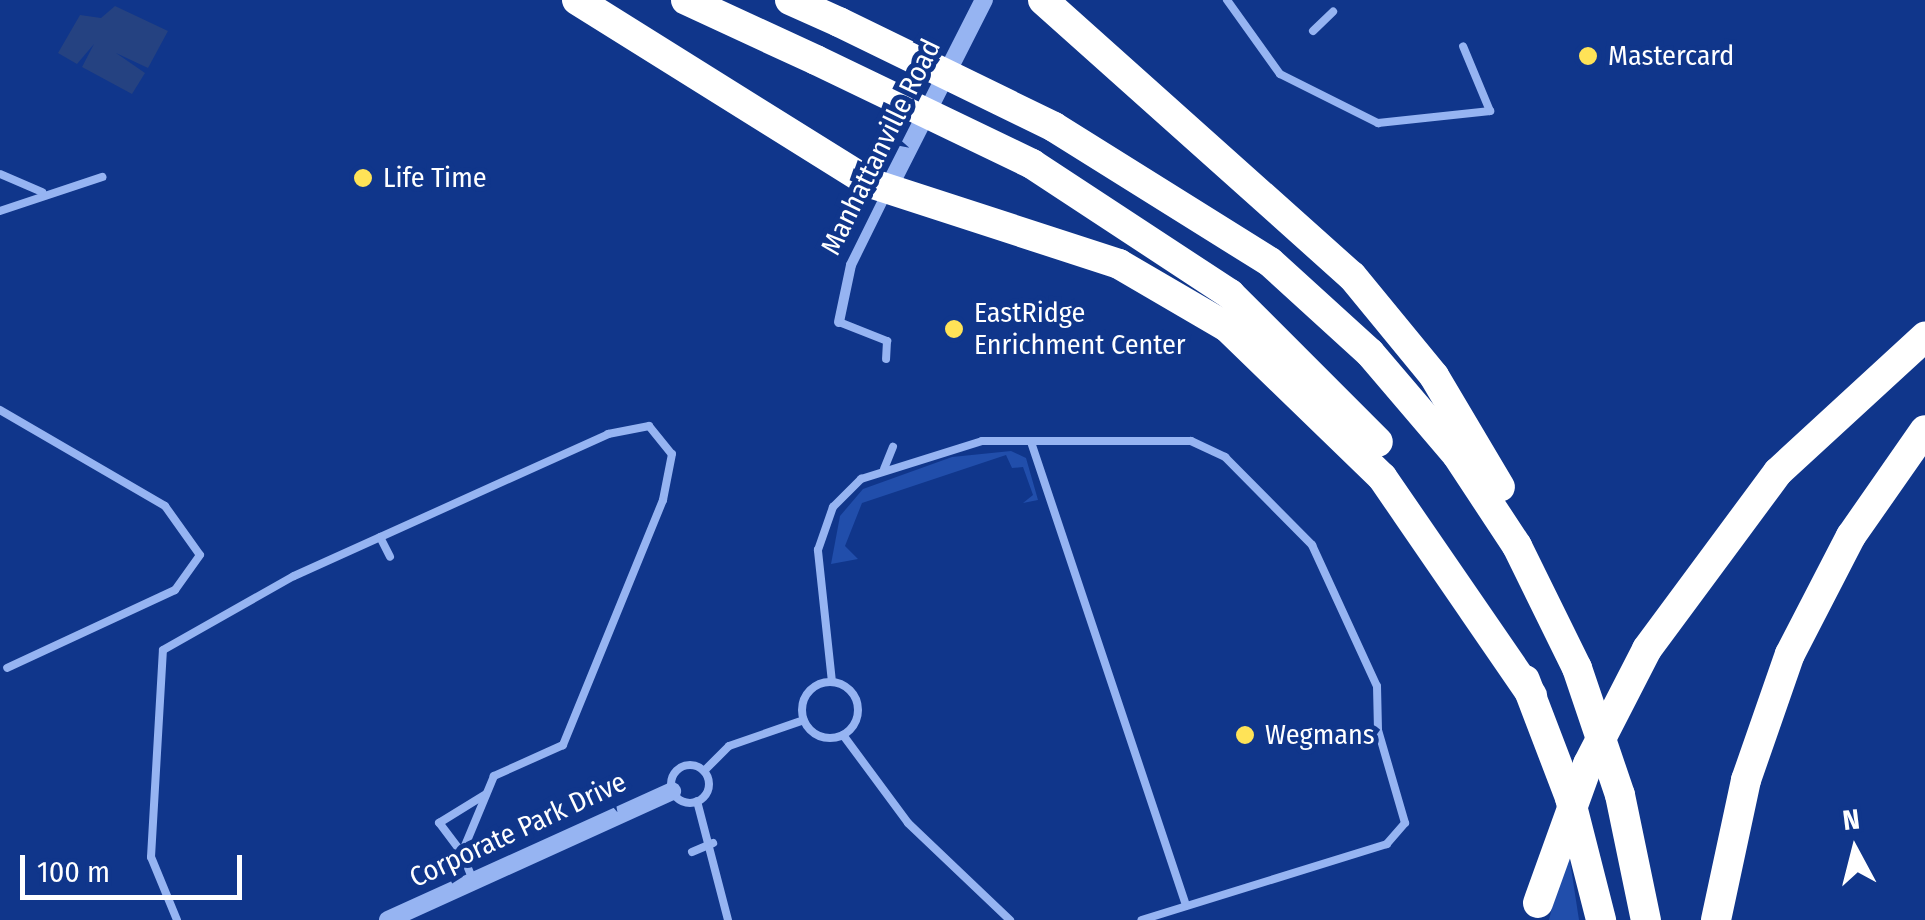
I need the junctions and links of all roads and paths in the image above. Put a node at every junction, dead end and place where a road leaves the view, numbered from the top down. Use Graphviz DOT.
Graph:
graph roads {
  1 [pos="576,0"];
  2 [pos="686,0"];
  3 [pos="790,0"];
  4 [pos="984,0"];
  5 [pos="1022,0"];
  6 [pos="1043,0"];
  7 [pos="1227,0"];
  8 [pos="1333,12"];
  9 [pos="1313,31"];
  10 [pos="1463,46"];
  11 [pos="1142,88"];
  12 [pos="0,174"];
  13 [pos="102,177"];
  14 [pos="888,189"];
  15 [pos="42,192"];
  16 [pos="0,211"];
  17 [pos="1925,319"];
  18 [pos="839,322"];
  19 [pos="1925,337"];
  20 [pos="886,359"];
  21 [pos="0,410"];
  22 [pos="1925,430"];
  23 [pos="1816,432"];
  24 [pos="1031,442"];
  25 [pos="1925,443"];
  26 [pos="893,447"];
  27 [pos="884,469"];
  28 [pos="1895,469"];
  29 [pos="380,537"];
  30 [pos="390,556"];
  31 [pos="1566,642"];
  32 [pos="8,668"];
  33 [pos="832,682"];
  34 [pos="1532,696"];
  35 [pos="804,720"];
  36 [pos="843,734"];
  37 [pos="492,765"];
  38 [pos="704,770"];
  39 [pos="494,776"];
  40 [pos="672,791"];
  41 [pos="486,794"];
  42 [pos="697,801"];
  43 [pos="714,842"];
  44 [pos="692,852"];
  45 [pos="462,853"];
  46 [pos="1728,856"];
  47 [pos="473,880"];
  48 [pos="1186,906"];
  49 [pos="1536,911"];
  50 [pos="178,920"];
  51 [pos="388,920"];
  52 [pos="728,920"];
  53 [pos="1010,920"];
  54 [pos="1142,920"];
  55 [pos="1601,920"];
  56 [pos="1646,920"];
  57 [pos="1716,920"];
  58 [pos="1725,920"];
  1 -- 14 [label="highway"];
  2 -- 34 [label="highway, bridge"];
  3 -- 31 [label="highway, bridge"];
  4 -- 14 [label="street, Manhattanville Road"];
  5 -- 11 [label="highway"];
  6 -- 11 [label="highway"];
  7 -- 10 [label="lane"];
  8 -- 9 [label="lane"];
  11 -- 31 [label="highway"];
  12 -- 15 [label="lane"];
  13 -- 15 [label="lane"];
  14 -- 18 [label="street, Manhattanville Road"];
  14 -- 34 [label="highway"];
  15 -- 16 [label="lane"];
  17 -- 23 [label="highway"];
  18 -- 20 [label="lane"];
  19 -- 23 [label="highway"];
  21 -- 32 [label="lane"];
  22 -- 28 [label="highway"];
  23 -- 49 [label="highway, bridge"];
  24 -- 27 [label="lane"];
  24 -- 48 [label="lane"];
  24 -- 48 [label="lane"];
  25 -- 28 [label="highway"];
  26 -- 27 [label="lane"];
  27 -- 33 [label="lane"];
  28 -- 46 [label="highway"];
  29 -- 30 [label="lane"];
  29 -- 39 [label="lane"];
  29 -- 50 [label="lane"];
  31 -- 56 [label="highway"];
  33 -- 35 [label="lane"];
  33 -- 36 [label="lane"];
  34 -- 55 [label="highway"];
  35 -- 36 [label="lane"];
  35 -- 38 [label="lane"];
  36 -- 53 [label="lane"];
  37 -- 39 [label="lane"];
  38 -- 40 [label="lane"];
  38 -- 42 [label="lane"];
  39 -- 41 [label="lane"];
  40 -- 42 [label="lane"];
  40 -- 47 [label="street, Corporate Park Drive"];
  41 -- 45 [label="lane"];
  41 -- 45 [label="lane"];
  42 -- 43 [label="lane"];
  43 -- 44 [label="lane"];
  43 -- 52 [label="lane"];
  45 -- 47 [label="lane"];
  46 -- 57 [label="highway"];
  46 -- 58 [label="highway"];
  47 -- 51 [label="street, Corporate Park Drive"];
  48 -- 54 [label="lane"];
}
